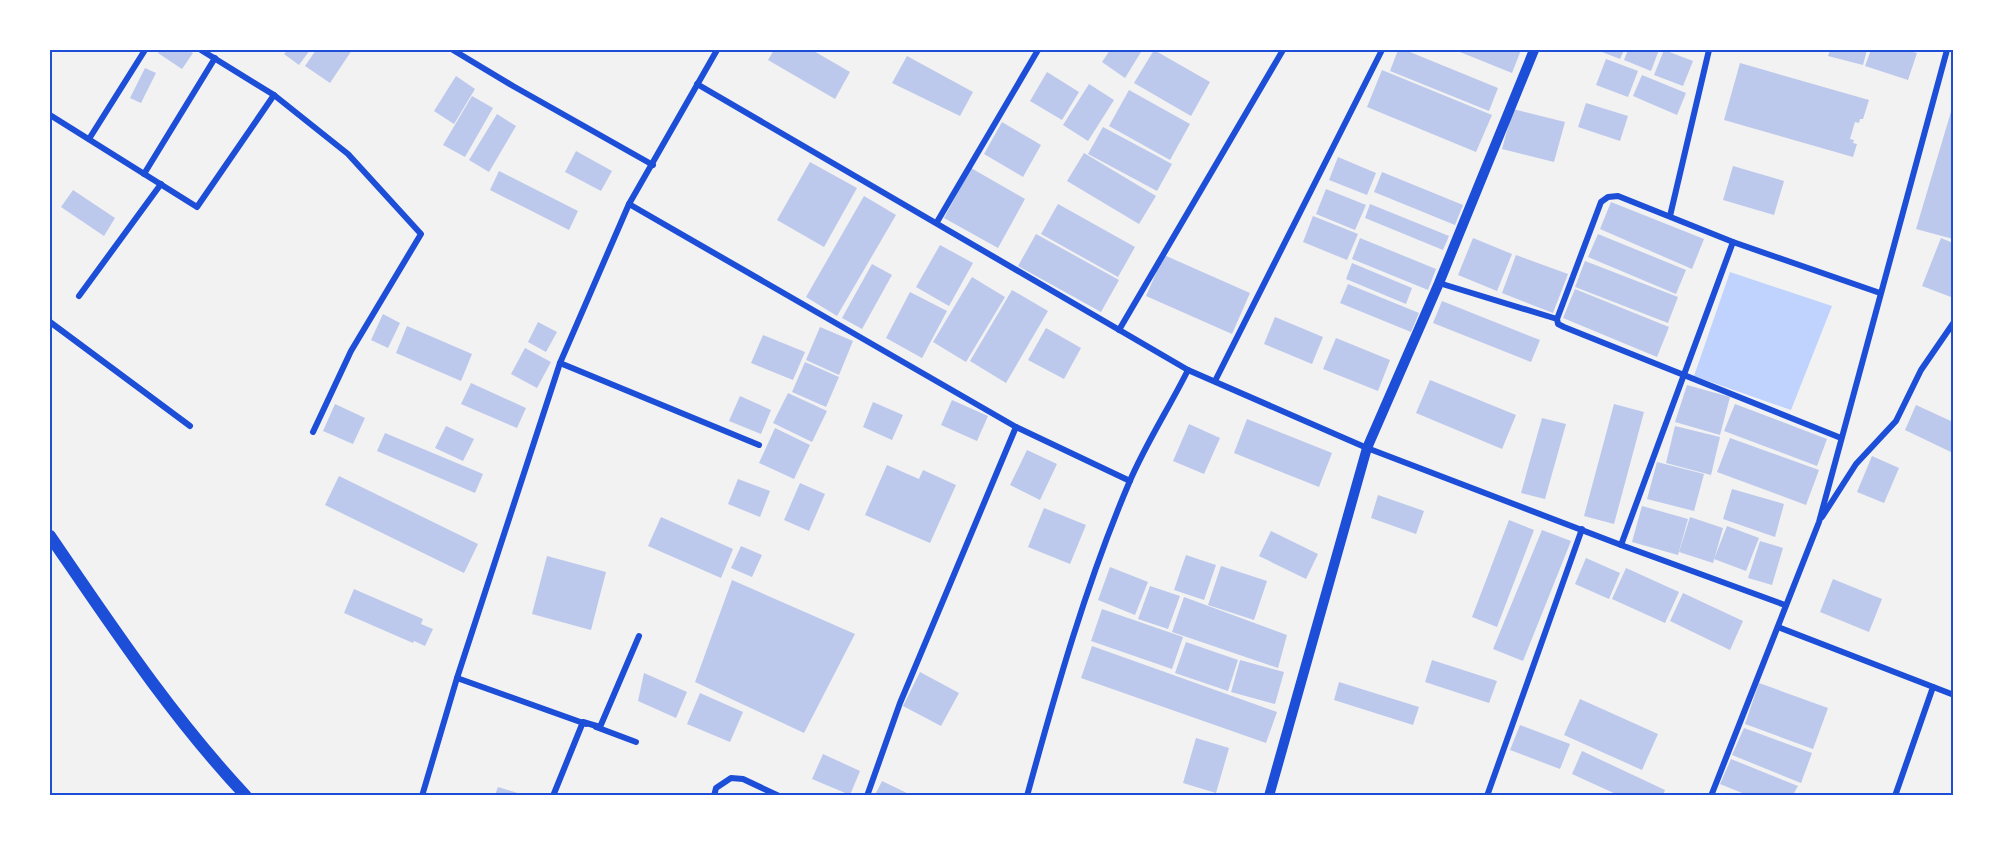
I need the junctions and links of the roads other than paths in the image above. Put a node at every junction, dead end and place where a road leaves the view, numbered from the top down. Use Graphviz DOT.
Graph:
graph roads {
  1 [pos="145,50"];
  2 [pos="201,50"];
  3 [pos="453,50"];
  4 [pos="717,50"];
  5 [pos="1038,50"];
  6 [pos="1282,50"];
  7 [pos="1382,50"];
  8 [pos="1534,50"];
  9 [pos="1709,50"];
  10 [pos="1947,50"];
  11 [pos="215,58"];
  12 [pos="697,84"];
  13 [pos="274,95"];
  14 [pos="50,115"];
  15 [pos="89,139"];
  16 [pos="653,165"];
  17 [pos="144,174"];
  18 [pos="161,184"];
  19 [pos="629,204"];
  20 [pos="1670,216"];
  21 [pos="937,222"];
  22 [pos="1733,242"];
  23 [pos="1439,283"];
  24 [pos="1881,293"];
  25 [pos="79,296"];
  26 [pos="1557,319"];
  27 [pos="50,322"];
  28 [pos="1953,322"];
  29 [pos="1119,330"];
  30 [pos="560,363"];
  31 [pos="1188,370"];
  32 [pos="1684,374"];
  33 [pos="1215,381"];
  34 [pos="190,426"];
  35 [pos="1016,427"];
  36 [pos="313,432"];
  37 [pos="1841,438"];
  38 [pos="759,444"];
  39 [pos="1367,448"];
  40 [pos="1130,481"];
  41 [pos="1819,522"];
  42 [pos="1582,529"];
  43 [pos="50,536"];
  44 [pos="1621,545"];
  45 [pos="1785,605"];
  46 [pos="1778,627"];
  47 [pos="639,636"];
  48 [pos="457,678"];
  49 [pos="1933,687"];
  50 [pos="1953,695"];
  51 [pos="583,722"];
  52 [pos="636,742"];
  53 [pos="246,795"];
  54 [pos="422,795"];
  55 [pos="553,795"];
  56 [pos="714,795"];
  57 [pos="779,795"];
  58 [pos="867,795"];
  59 [pos="1027,795"];
  60 [pos="1269,795"];
  61 [pos="1487,795"];
  62 [pos="1711,795"];
  63 [pos="1895,795"];
  1 -- 15 [label="street"];
  2 -- 11 [label="street"];
  3 -- 16 [label="street"];
  4 -- 12 [label="street"];
  5 -- 21 [label="street"];
  6 -- 29 [label="street"];
  7 -- 33 [label="street"];
  8 -- 23 [label="street"];
  9 -- 20 [label="street"];
  10 -- 24 [label="street"];
  11 -- 13 [label="street"];
  11 -- 17 [label="street"];
  12 -- 16 [label="street"];
  12 -- 21 [label="street"];
  13 -- 18 [label="street"];
  13 -- 36 [label="street"];
  14 -- 15 [label="street"];
  15 -- 17 [label="street"];
  16 -- 19 [label="street"];
  17 -- 18 [label="street"];
  18 -- 25 [label="street"];
  19 -- 30 [label="street"];
  19 -- 35 [label="street"];
  20 -- 22 [label="street"];
  20 -- 26 [label="street"];
  21 -- 29 [label="street"];
  22 -- 24 [label="street"];
  22 -- 32 [label="street"];
  23 -- 26 [label="street"];
  23 -- 39 [label="street"];
  24 -- 37 [label="street"];
  26 -- 32 [label="street"];
  27 -- 34 [label="street"];
  28 -- 41 [label="street"];
  29 -- 31 [label="street"];
  30 -- 38 [label="street"];
  30 -- 48 [label="street"];
  31 -- 33 [label="street"];
  31 -- 40 [label="street"];
  32 -- 37 [label="street"];
  32 -- 44 [label="street"];
  33 -- 39 [label="street"];
  35 -- 40 [label="street"];
  35 -- 58 [label="street"];
  37 -- 41 [label="street"];
  39 -- 42 [label="street"];
  39 -- 60 [label="street"];
  40 -- 59 [label="street"];
  41 -- 45 [label="street"];
  42 -- 44 [label="street"];
  42 -- 61 [label="street"];
  43 -- 53 [label="main road"];
  44 -- 45 [label="street"];
  45 -- 46 [label="street"];
  46 -- 49 [label="street"];
  46 -- 62 [label="street"];
  47 -- 51 [label="street"];
  48 -- 51 [label="street"];
  48 -- 54 [label="street"];
  49 -- 50 [label="street"];
  49 -- 63 [label="street"];
  51 -- 52 [label="street"];
  51 -- 55 [label="street"];
  56 -- 57 [label="street"];
}
